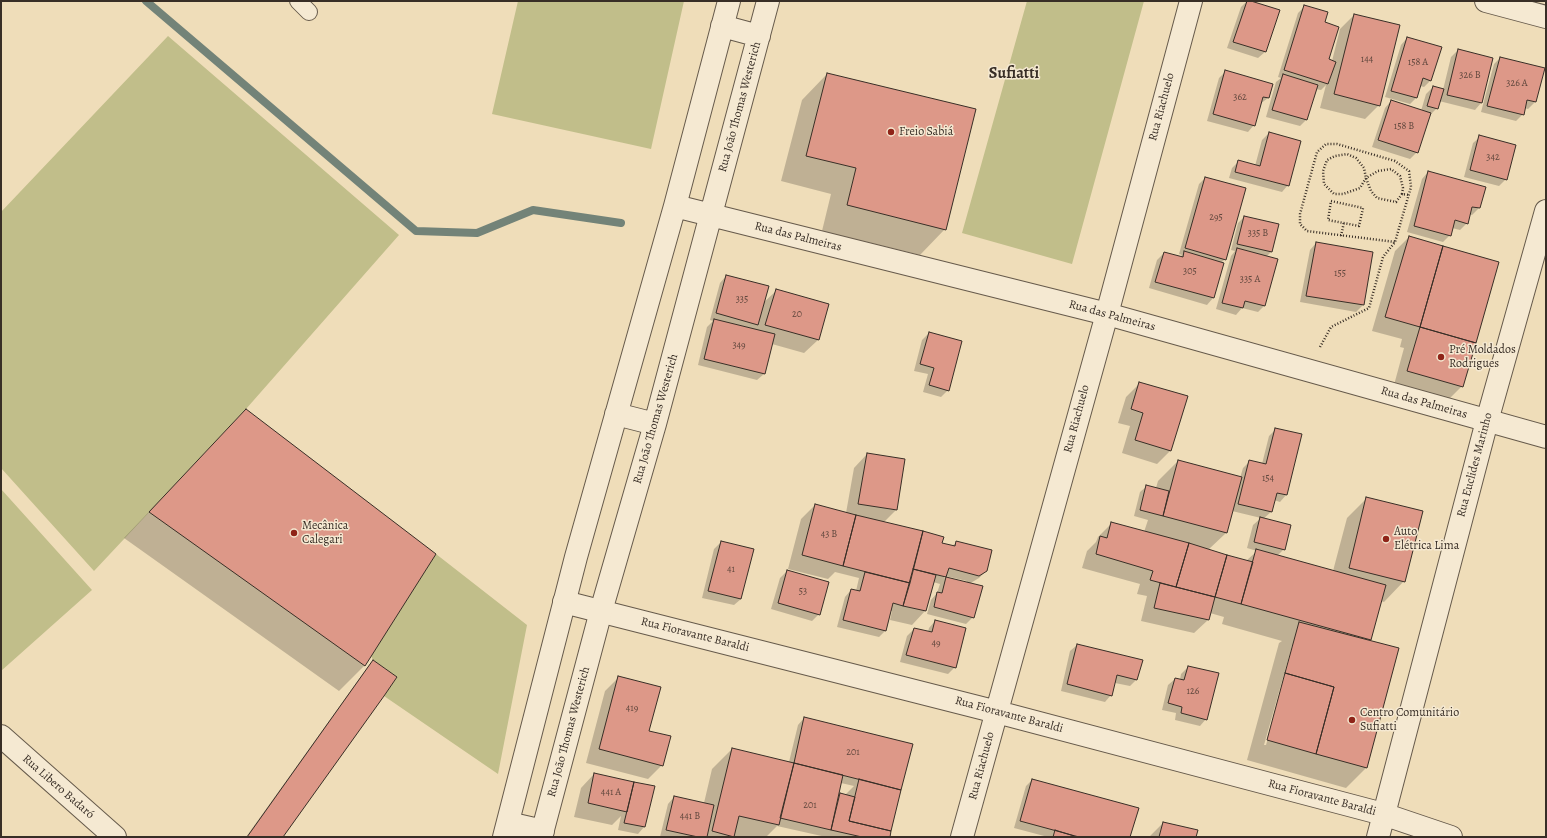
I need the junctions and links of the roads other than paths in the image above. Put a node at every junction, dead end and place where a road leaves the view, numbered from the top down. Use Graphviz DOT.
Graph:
graph roads {
  1 [pos="729,1"];
  2 [pos="768,1"];
  3 [pos="1191,1"];
  4 [pos="1486,1"];
  5 [pos="1546,17"];
  6 [pos="722,26"];
  7 [pos="759,36"];
  8 [pos="675,206"];
  9 [pos="1546,211"];
  10 [pos="712,215"];
  11 [pos="1107,314"];
  12 [pos="616,414"];
  13 [pos="1487,421"];
  14 [pos="655,424"];
  15 [pos="1546,437"];
  16 [pos="564,602"];
  17 [pos="601,611"];
  18 [pos="997,712"];
  19 [pos="1,736"];
  20 [pos="1384,814"];
  21 [pos="506,830"];
  22 [pos="542,834"];
  23 [pos="115,837"];
  24 [pos="962,837"];
  25 [pos="1378,837"];
  26 [pos="1451,837"];
  1 -- 6 [label="street"];
  2 -- 7 [label="street, Rua João Thomas Westerich"];
  3 -- 11 [label="street, Rua Riachuelo"];
  4 -- 5 [label="street"];
  6 -- 7 [label="street"];
  6 -- 8 [label="street"];
  7 -- 10 [label="street, Rua João Thomas Westerich"];
  8 -- 10 [label="street, Rua das Palmeiras"];
  8 -- 12 [label="street"];
  9 -- 13 [label="street, Rua Euclides Marinho"];
  10 -- 11 [label="street, Rua das Palmeiras"];
  10 -- 14 [label="street, Rua João Thomas Westerich"];
  11 -- 13 [label="street, Rua das Palmeiras"];
  11 -- 18 [label="street, Rua Riachuelo"];
  12 -- 14 [label="street"];
  12 -- 16 [label="street"];
  13 -- 15 [label="street, Rua das Palmeiras"];
  13 -- 20 [label="street, Rua Euclides Marinho"];
  14 -- 17 [label="street, Rua João Thomas Westerich"];
  16 -- 17 [label="street, Rua Fioravante Baraldi"];
  16 -- 21 [label="street"];
  17 -- 18 [label="street, Rua Fioravante Baraldi"];
  17 -- 22 [label="street, Rua João Thomas Westerich"];
  18 -- 20 [label="street, Rua Fioravante Baraldi"];
  18 -- 24 [label="street, Rua Riachuelo"];
  19 -- 23 [label="street, Rua Libero Badaró"];
  20 -- 25 [label="street, Rua Euclides Marinho"];
  20 -- 26 [label="street, Rua Fioravante Baraldi"];
  21 -- 22 [label="street"];
}
